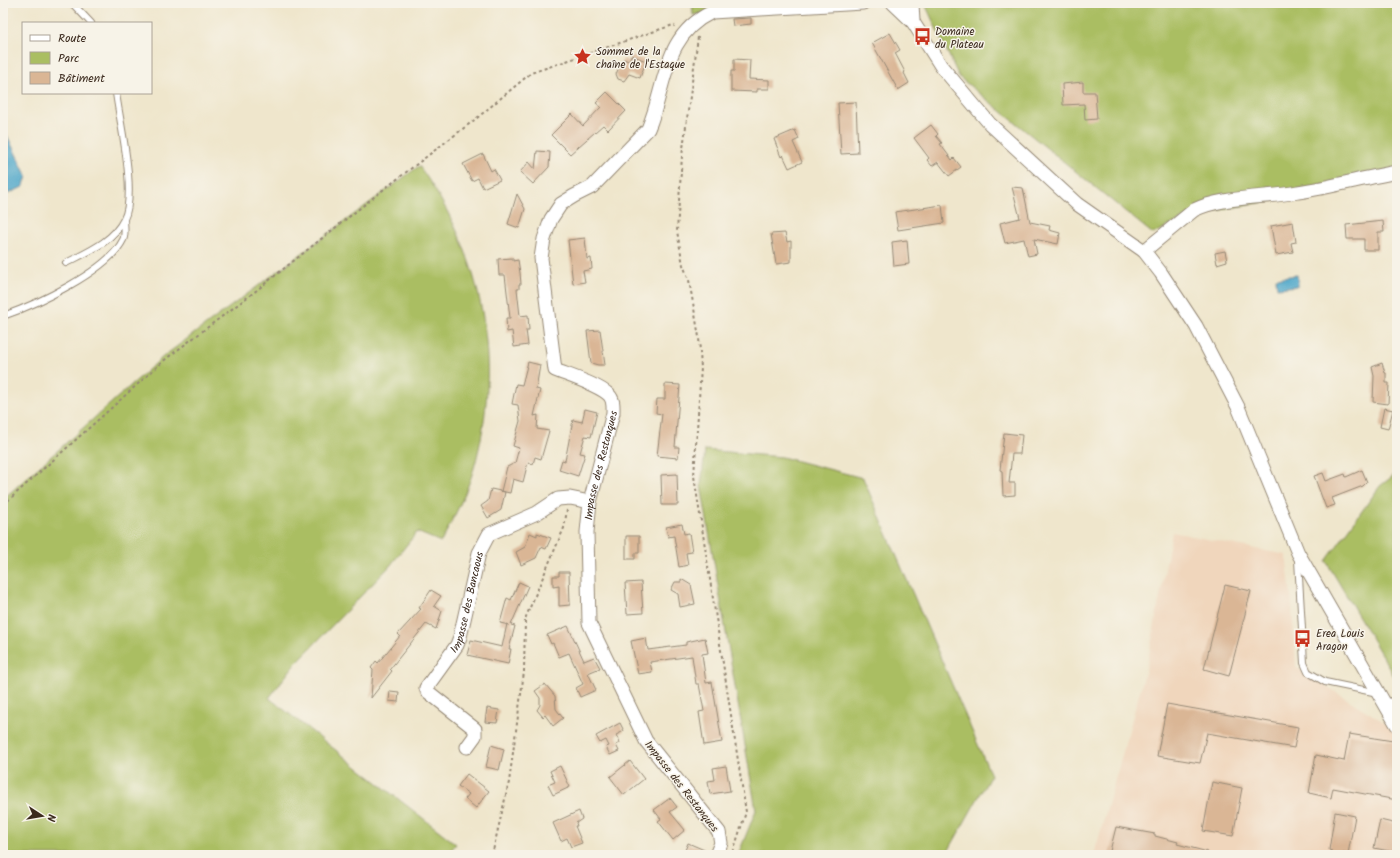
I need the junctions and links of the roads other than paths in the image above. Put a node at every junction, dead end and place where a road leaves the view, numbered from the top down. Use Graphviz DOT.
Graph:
graph roads {
  1 [pos="72,3"];
  2 [pos="862,3"];
  3 [pos="892,3"];
  4 [pos="912,3"];
  5 [pos="90,22"];
  6 [pos="913,22"];
  7 [pos="116,94"];
  8 [pos="1397,172"];
  9 [pos="124,219"];
  10 [pos="1144,251"];
  11 [pos="66,263"];
  12 [pos="3,316"];
  13 [pos="590,502"];
  14 [pos="1298,552"];
  15 [pos="1381,696"];
  16 [pos="1397,705"];
  17 [pos="1397,725"];
  18 [pos="467,747"];
  19 [pos="716,855"];
  1 -- 5 [label="lane"];
  2 -- 13 [label="street, Impasse des Restanques"];
  3 -- 6 [label="street"];
  4 -- 6 [label="street"];
  6 -- 10 [label="street"];
  7 -- 9 [label="lane"];
  8 -- 10 [label="street"];
  9 -- 11 [label="lane"];
  9 -- 12 [label="lane"];
  10 -- 14 [label="street"];
  13 -- 18 [label="street, Impasse des Bancaous"];
  13 -- 19 [label="street, Impasse des Restanques"];
  14 -- 15 [label="street"];
  14 -- 15 [label="lane"];
  15 -- 16 [label="lane"];
  15 -- 17 [label="street"];
}
